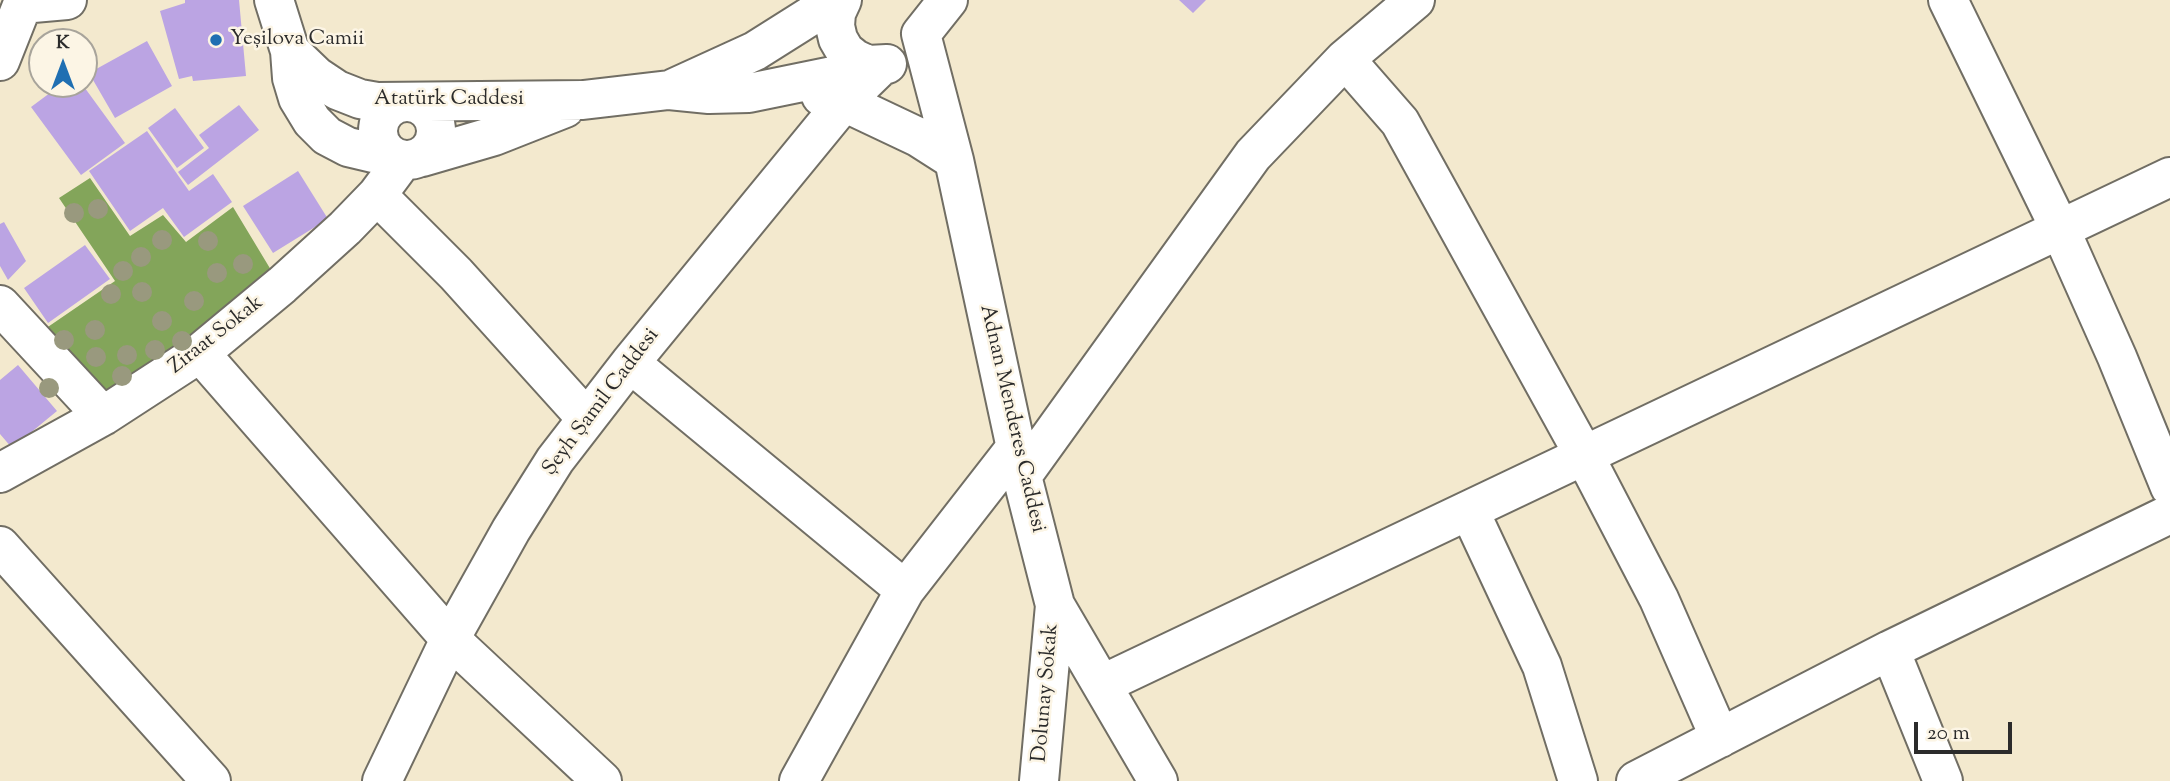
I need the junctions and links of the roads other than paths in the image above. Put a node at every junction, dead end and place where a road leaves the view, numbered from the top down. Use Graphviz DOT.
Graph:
graph roads {
  1 [pos="274,0"];
  2 [pos="836,0"];
  3 [pos="842,0"];
  4 [pos="948,0"];
  5 [pos="1415,0"];
  6 [pos="1948,0"];
  7 [pos="31,2"];
  8 [pos="917,17"];
  9 [pos="290,51"];
  10 [pos="1345,59"];
  11 [pos="0,61"];
  12 [pos="881,66"];
  13 [pos="788,86"];
  14 [pos="669,90"];
  15 [pos="583,100"];
  16 [pos="407,101"];
  17 [pos="844,102"];
  18 [pos="412,158"];
  19 [pos="954,160"];
  20 [pos="2170,177"];
  21 [pos="377,195"];
  22 [pos="2060,229"];
  23 [pos="0,305"];
  24 [pos="200,353"];
  25 [pos="631,363"];
  26 [pos="103,416"];
  27 [pos="586,418"];
  28 [pos="1585,457"];
  29 [pos="1019,461"];
  30 [pos="0,474"];
  31 [pos="2170,487"];
  32 [pos="1469,510"];
  33 [pos="2170,514"];
  34 [pos="0,546"];
  35 [pos="905,590"];
  36 [pos="1055,605"];
  37 [pos="450,639"];
  38 [pos="1890,650"];
  39 [pos="1103,684"];
  40 [pos="1720,738"];
  41 [pos="211,781"];
  42 [pos="382,781"];
  43 [pos="602,781"];
  44 [pos="799,781"];
  45 [pos="1039,781"];
  46 [pos="1158,781"];
  47 [pos="1578,781"];
  48 [pos="1636,781"];
  49 [pos="1943,781"];
  1 -- 9 [label="street, Atatürk Caddesi"];
  2 -- 14 [label="street"];
  3 -- 12 [label="street"];
  4 -- 8 [label="street"];
  5 -- 10 [label="street"];
  6 -- 22 [label="street"];
  7 -- 11 [label="street"];
  8 -- 12 [label="street"];
  8 -- 19 [label="street, Adnan Menderes Caddesi"];
  9 -- 16 [label="street, Atatürk Caddesi"];
  9 -- 18 [label="street, Atatürk Caddesi"];
  10 -- 28 [label="street"];
  10 -- 29 [label="street"];
  12 -- 13 [label="street"];
  12 -- 17 [label="street, Şeyh Şamil Caddesi"];
  13 -- 14 [label="street"];
  13 -- 17 [label="street"];
  14 -- 15 [label="street, Atatürk Caddesi"];
  15 -- 16 [label="street, Atatürk Caddesi"];
  15 -- 18 [label="street, Atatürk Caddesi"];
  16 -- 18 [label="street"];
  17 -- 19 [label="street"];
  17 -- 25 [label="street, Şeyh Şamil Caddesi"];
  18 -- 21 [label="street, Ziraat Sokak"];
  19 -- 29 [label="street, Adnan Menderes Caddesi"];
  20 -- 22 [label="street"];
  21 -- 24 [label="street, Ziraat Sokak"];
  21 -- 27 [label="street"];
  22 -- 28 [label="street"];
  22 -- 31 [label="street"];
  23 -- 26 [label="street"];
  24 -- 26 [label="street, Ziraat Sokak"];
  24 -- 37 [label="street"];
  25 -- 27 [label="street, Şeyh Şamil Caddesi"];
  25 -- 35 [label="street"];
  26 -- 30 [label="street, Ziraat Sokak"];
  27 -- 37 [label="street, Şeyh Şamil Caddesi"];
  28 -- 32 [label="street"];
  28 -- 40 [label="street"];
  29 -- 35 [label="street"];
  29 -- 36 [label="street, Adnan Menderes Caddesi"];
  32 -- 39 [label="street"];
  32 -- 47 [label="street"];
  33 -- 38 [label="street"];
  34 -- 41 [label="street"];
  35 -- 44 [label="street"];
  36 -- 39 [label="street, Adnan Menderes Caddesi"];
  36 -- 45 [label="street, Dolunay Sokak"];
  37 -- 42 [label="street, Şeyh Şamil Caddesi"];
  37 -- 43 [label="street"];
  38 -- 40 [label="street"];
  38 -- 49 [label="street"];
  39 -- 46 [label="street, Adnan Menderes Caddesi"];
  40 -- 48 [label="street"];
}
